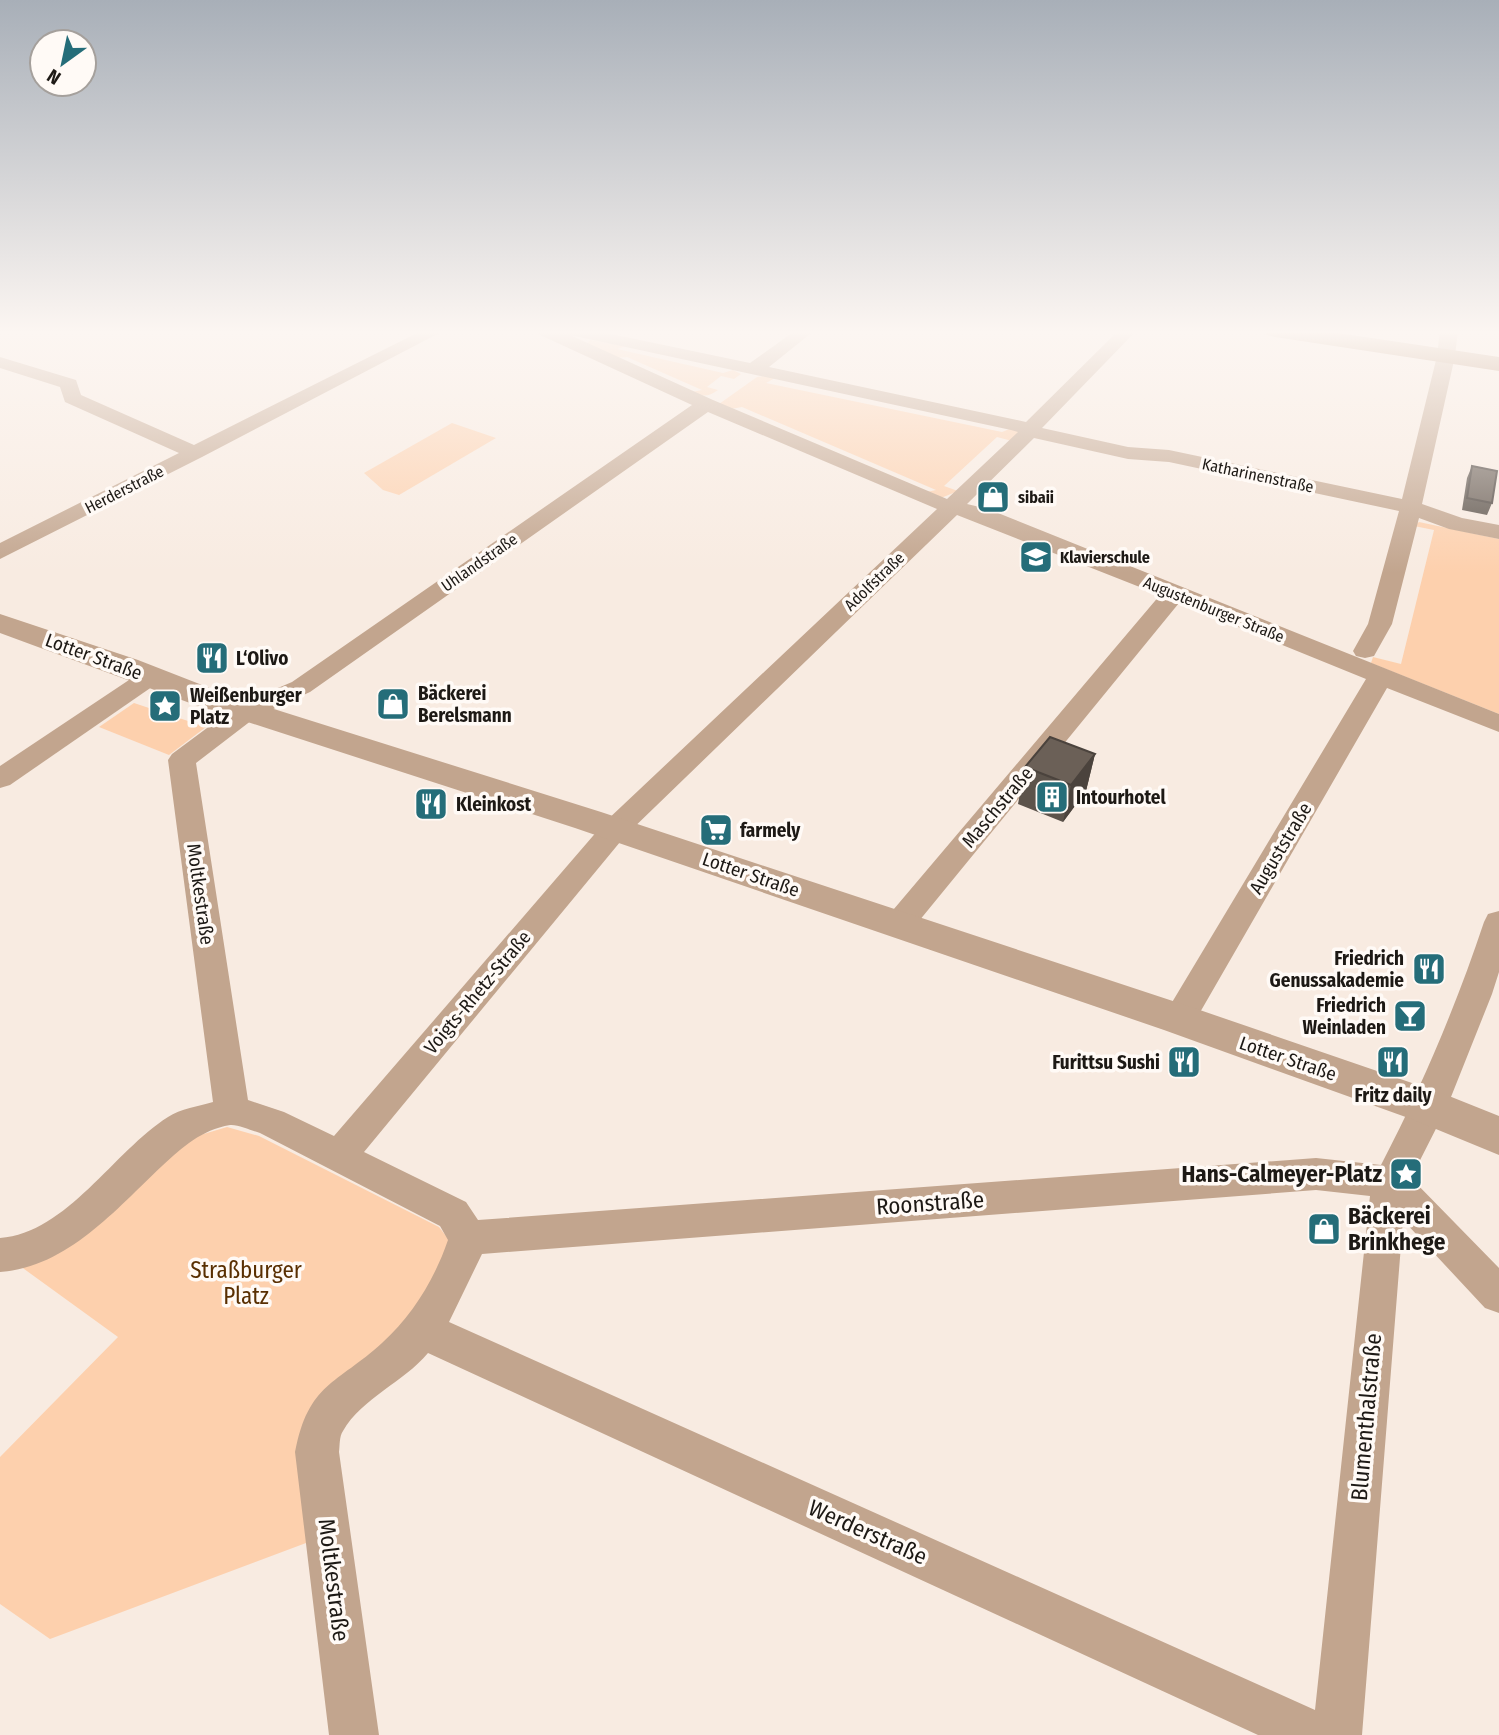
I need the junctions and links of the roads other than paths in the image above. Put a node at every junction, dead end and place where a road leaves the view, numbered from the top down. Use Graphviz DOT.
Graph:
graph roads {
  1 [pos="101,411"];
  2 [pos="277,411"];
  3 [pos="696,411"];
  4 [pos="722,411"];
  5 [pos="943,411"];
  6 [pos="1048,411"];
  7 [pos="1432,411"];
  8 [pos="1029,430"];
  9 [pos="194,453"];
  10 [pos="951,507"];
  11 [pos="1410,507"];
  12 [pos="1499,532"];
  13 [pos="0,552"];
  14 [pos="1175,593"];
  15 [pos="0,623"];
  16 [pos="1365,651"];
  17 [pos="150,677"];
  18 [pos="1380,677"];
  19 [pos="247,711"];
  20 [pos="1499,724"];
  21 [pos="0,779"];
  22 [pos="615,829"];
  23 [pos="1499,922"];
  24 [pos="900,924"];
  25 [pos="1179,1019"];
  26 [pos="1429,1107"];
  27 [pos="232,1110"];
  28 [pos="1499,1136"];
  29 [pos="339,1156"];
  30 [pos="1391,1182"];
  31 [pos="468,1238"];
  32 [pos="0,1255"];
  33 [pos="1499,1295"];
  34 [pos="422,1330"];
  35 [pos="354,1735"];
  36 [pos="1314,1735"];
  37 [pos="1336,1735"];
  1 -- 9 [label="street"];
  2 -- 9 [label="street, Herderstraße"];
  3 -- 19 [label="street, Uhlandstraße"];
  4 -- 10 [label="street, Augustenburger Straße"];
  5 -- 8 [label="street, Katharinenstraße"];
  6 -- 8 [label="street, Adolfstraße"];
  7 -- 11 [label="street"];
  8 -- 10 [label="street, Adolfstraße"];
  8 -- 11 [label="street, Katharinenstraße"];
  9 -- 13 [label="street, Herderstraße"];
  10 -- 14 [label="street, Augustenburger Straße"];
  10 -- 22 [label="street, Adolfstraße"];
  11 -- 12 [label="street, Katharinenstraße"];
  11 -- 16 [label="street"];
  14 -- 18 [label="street, Augustenburger Straße"];
  14 -- 24 [label="street, Maschstraße"];
  15 -- 17 [label="street, Lotter Straße"];
  17 -- 19 [label="street, Lotter Straße"];
  17 -- 21 [label="street"];
  18 -- 20 [label="street, Augustenburger Straße"];
  18 -- 25 [label="street, Auguststraße"];
  19 -- 22 [label="street, Lotter Straße"];
  19 -- 27 [label="street, Moltkestraße"];
  22 -- 24 [label="street, Lotter Straße"];
  22 -- 29 [label="street, Voigts-Rhetz-Straße"];
  23 -- 26 [label="street, Blumenthalstraße"];
  24 -- 25 [label="street, Lotter Straße"];
  25 -- 26 [label="street, Lotter Straße"];
  26 -- 28 [label="street, Lotter Straße"];
  26 -- 30 [label="street, Blumenthalstraße"];
  27 -- 29 [label="street"];
  27 -- 32 [label="street"];
  29 -- 31 [label="street"];
  30 -- 31 [label="street, Roonstraße"];
  30 -- 33 [label="street"];
  30 -- 37 [label="street, Blumenthalstraße"];
  31 -- 34 [label="street"];
  34 -- 35 [label="street, Moltkestraße"];
  34 -- 36 [label="street, Werderstraße"];
}
